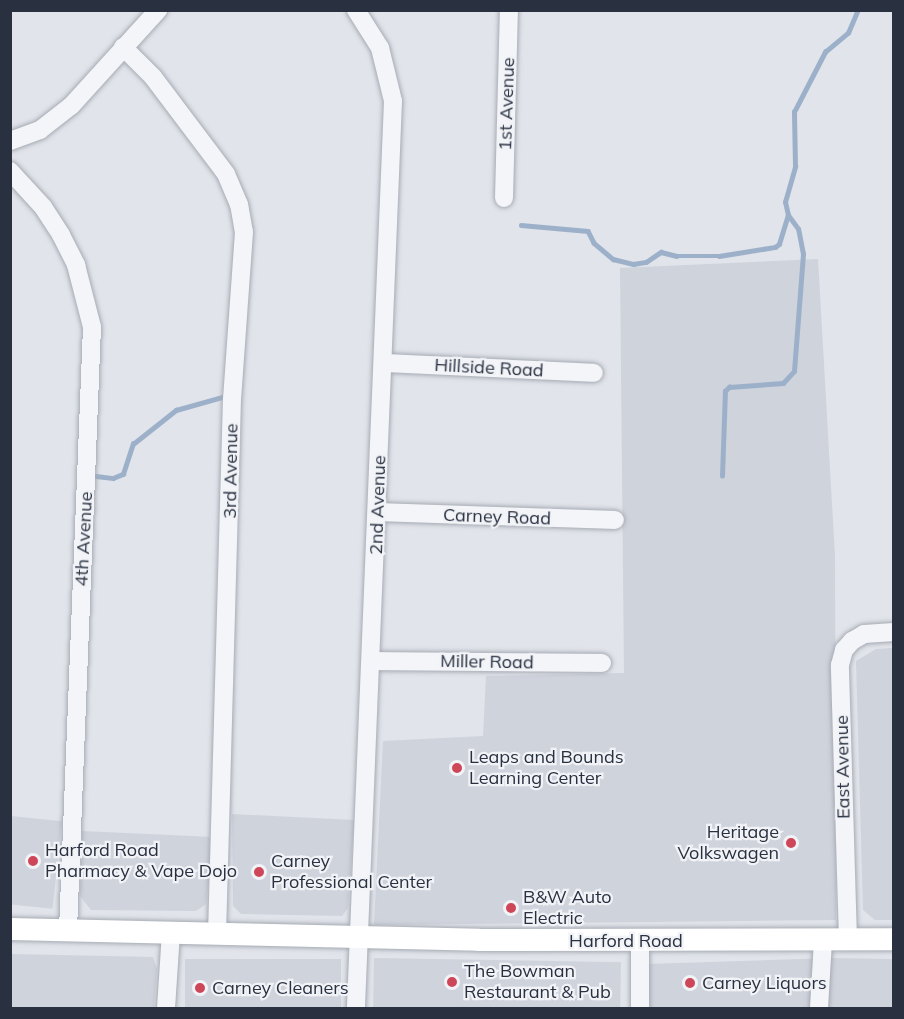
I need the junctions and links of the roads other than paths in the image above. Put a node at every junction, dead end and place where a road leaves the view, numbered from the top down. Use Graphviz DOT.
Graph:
graph roads {
  1 [pos="158,10"];
  2 [pos="356,10"];
  3 [pos="509,10"];
  4 [pos="123,47"];
  5 [pos="10,141"];
  6 [pos="10,171"];
  7 [pos="504,198"];
  8 [pos="384,363"];
  9 [pos="594,373"];
  10 [pos="378,512"];
  11 [pos="615,520"];
  12 [pos="894,632"];
  13 [pos="372,661"];
  14 [pos="602,663"];
  15 [pos="10,929"];
  16 [pos="68,931"];
  17 [pos="171,933"];
  18 [pos="217,935"];
  19 [pos="358,939"];
  20 [pos="894,939"];
  21 [pos="823,940"];
  22 [pos="848,940"];
  23 [pos="640,941"];
  24 [pos="166,1008"];
  25 [pos="356,1008"];
  26 [pos="640,1008"];
  27 [pos="819,1008"];
  1 -- 4 [label="street"];
  2 -- 8 [label="street, 2nd Avenue"];
  3 -- 7 [label="street, 1st Avenue"];
  4 -- 5 [label="street"];
  4 -- 18 [label="street, 3rd Avenue"];
  6 -- 16 [label="street, 4th Avenue"];
  8 -- 9 [label="street, Hillside Road"];
  8 -- 10 [label="street, 2nd Avenue"];
  10 -- 11 [label="street, Carney Road"];
  10 -- 13 [label="street, 2nd Avenue"];
  12 -- 22 [label="street, East Avenue"];
  13 -- 14 [label="street, Miller Road"];
  13 -- 19 [label="street, 2nd Avenue"];
  15 -- 16 [label="main road, Harford Road"];
  16 -- 17 [label="main road, Harford Road"];
  17 -- 18 [label="main road, Harford Road"];
  17 -- 24 [label="street"];
  18 -- 19 [label="main road, Harford Road"];
  19 -- 23 [label="main road, Harford Road"];
  19 -- 25 [label="street, 2nd Avenue"];
  20 -- 22 [label="main road, Harford Road"];
  21 -- 22 [label="main road, Harford Road"];
  21 -- 23 [label="main road, Harford Road"];
  21 -- 27 [label="street"];
  23 -- 26 [label="street"];
}
